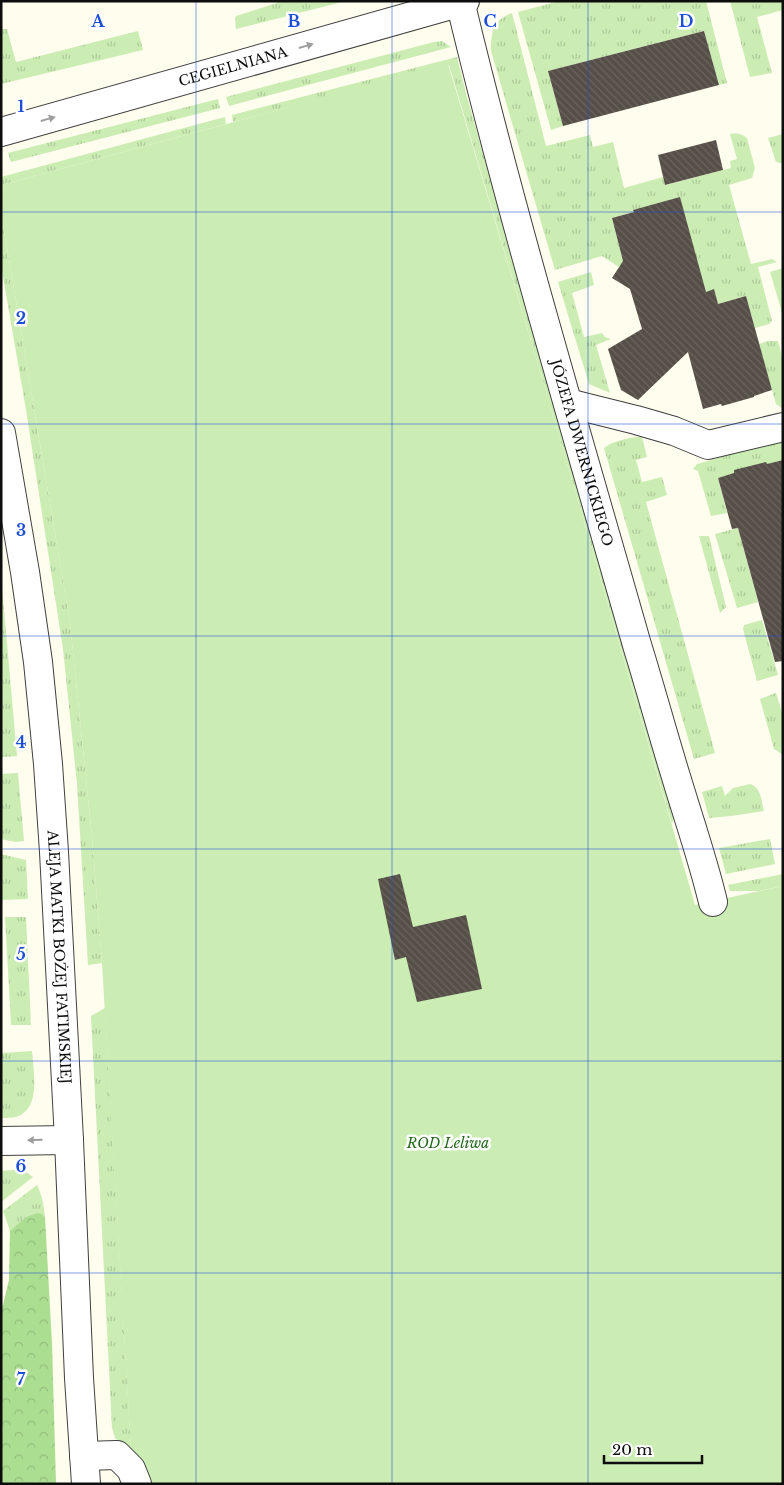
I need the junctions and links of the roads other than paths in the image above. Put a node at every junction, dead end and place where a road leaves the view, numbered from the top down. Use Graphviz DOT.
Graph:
graph roads {
  1 [pos="462,2"];
  2 [pos="1,132"];
  3 [pos="568,403"];
  4 [pos="783,426"];
  5 [pos="1,433"];
  6 [pos="713,902"];
  7 [pos="1,1140"];
  8 [pos="69,1140"];
  9 [pos="84,1456"];
  10 [pos="86,1484"];
  11 [pos="137,1484"];
  2 -- 1 [label="street, CEGIELNIANA, one-way"];
  1 -- 3 [label="street, JÓZEFA DWERNICKIEGO"];
  3 -- 4 [label="street"];
  3 -- 6 [label="street, JÓZEFA DWERNICKIEGO"];
  5 -- 8 [label="street, ALEJA MATKI BOŻEJ FATIMSKIEJ"];
  8 -- 7 [label="street, one-way"];
  8 -- 9 [label="street, ALEJA MATKI BOŻEJ FATIMSKIEJ"];
  9 -- 10 [label="street, ALEJA MATKI BOŻEJ FATIMSKIEJ"];
  9 -- 11 [label="street"];
}
